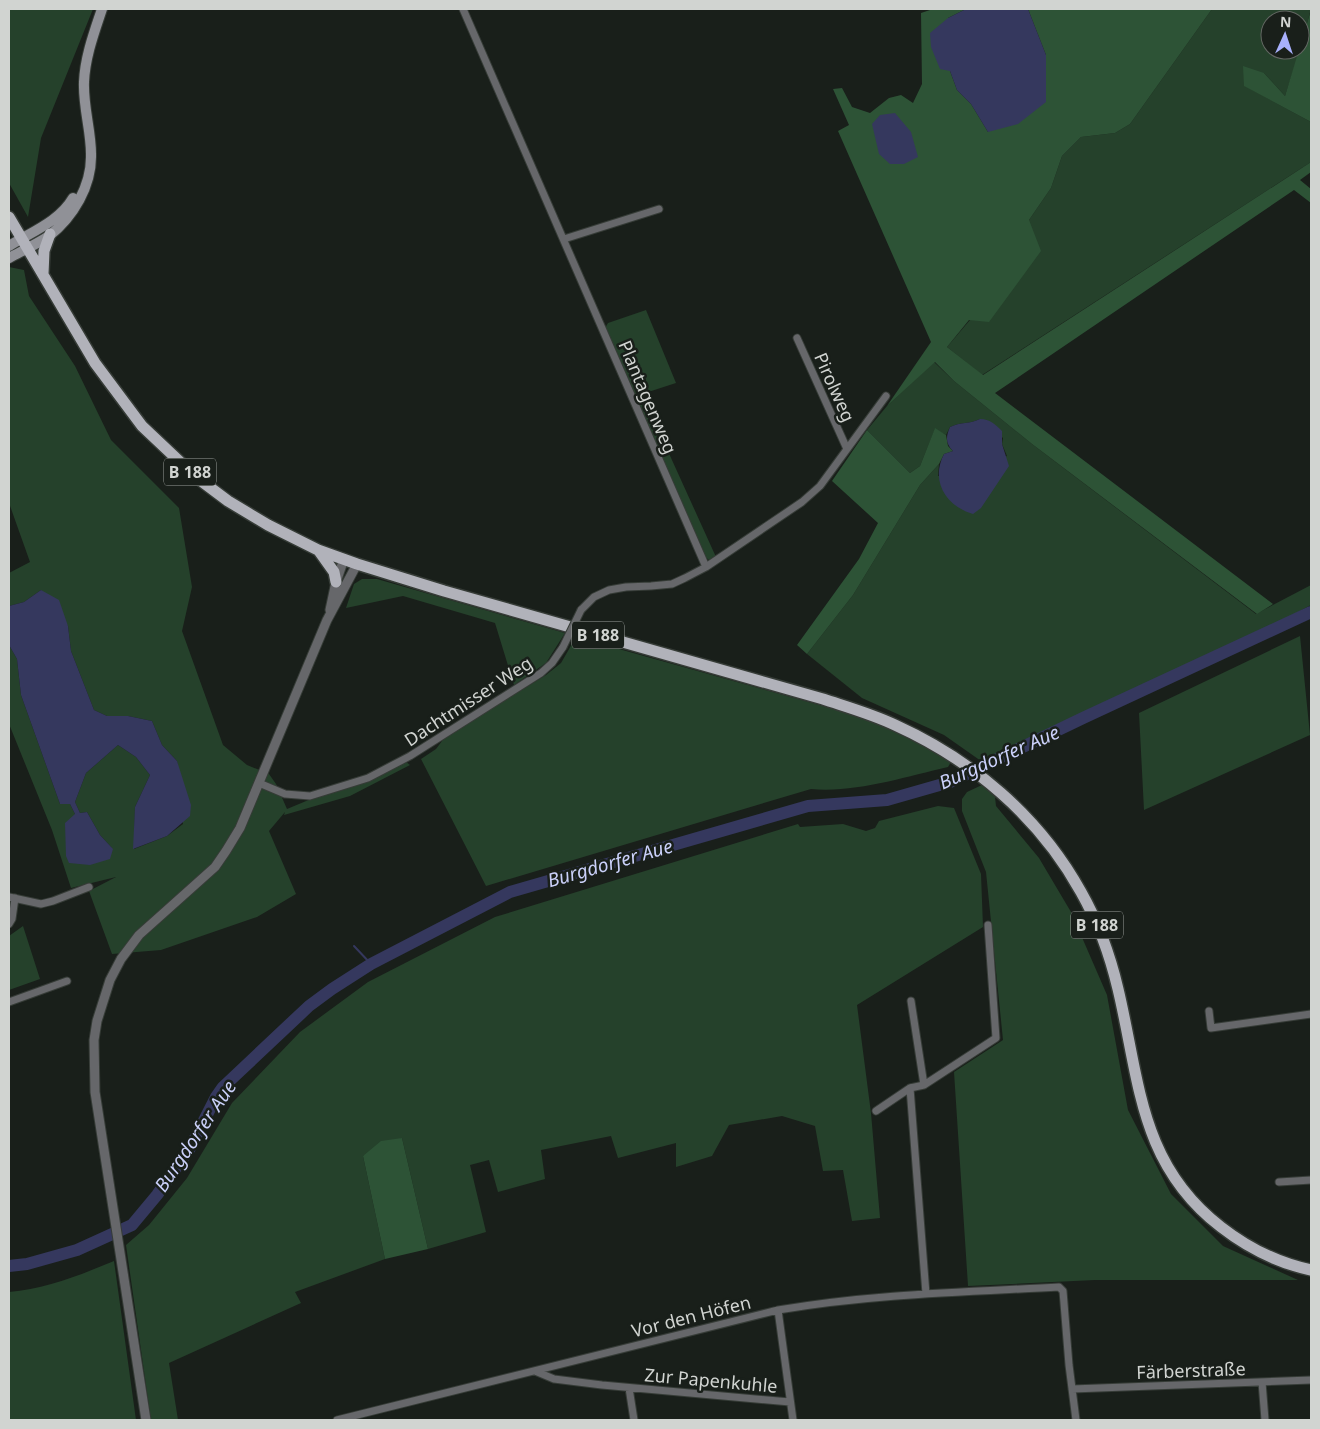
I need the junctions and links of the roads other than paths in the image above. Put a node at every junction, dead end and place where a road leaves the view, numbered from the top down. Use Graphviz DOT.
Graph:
graph roads {
  1 [pos="102,9"];
  2 [pos="463,9"];
  3 [pos="89,135"];
  4 [pos="659,209"];
  5 [pos="9,217"];
  6 [pos="50,234"];
  7 [pos="564,239"];
  8 [pos="24,243"];
  9 [pos="9,246"];
  10 [pos="9,258"];
  11 [pos="43,274"];
  12 [pos="796,338"];
  13 [pos="886,396"];
  14 [pos="847,449"];
  15 [pos="318,550"];
  16 [pos="344,559"];
  17 [pos="356,564"];
  18 [pos="706,567"];
  19 [pos="336,582"];
  20 [pos="327,620"];
  21 [pos="259,783"];
  22 [pos="89,887"];
  23 [pos="12,898"];
  24 [pos="9,924"];
  25 [pos="988,926"];
  26 [pos="67,981"];
  27 [pos="911,1001"];
  28 [pos="9,1002"];
  29 [pos="1210,1010"];
  30 [pos="1311,1014"];
  31 [pos="924,1084"];
  32 [pos="910,1088"];
  33 [pos="876,1111"];
  34 [pos="1311,1180"];
  35 [pos="1279,1182"];
  36 [pos="1311,1270"];
  37 [pos="926,1294"];
  38 [pos="778,1310"];
  39 [pos="535,1371"];
  40 [pos="1311,1380"];
  41 [pos="1262,1382"];
  42 [pos="629,1388"];
  43 [pos="1072,1389"];
  44 [pos="790,1402"];
  45 [pos="146,1420"];
  46 [pos="337,1420"];
  47 [pos="634,1420"];
  48 [pos="793,1420"];
  49 [pos="1076,1420"];
  50 [pos="1265,1420"];
  1 -- 3 [label="main road"];
  2 -- 7 [label="street, Plantagenweg"];
  3 -- 6 [label="main road"];
  3 -- 8 [label="main road"];
  4 -- 7 [label="street"];
  5 -- 8 [label="main road, B 188"];
  6 -- 8 [label="main road"];
  6 -- 11 [label="main road"];
  7 -- 18 [label="street, Plantagenweg"];
  8 -- 9 [label="main road"];
  8 -- 10 [label="main road"];
  8 -- 11 [label="main road, B 188"];
  11 -- 15 [label="main road, B 188"];
  12 -- 14 [label="street, Pirolweg"];
  13 -- 14 [label="street, Dachtmisser Weg"];
  14 -- 18 [label="street, Dachtmisser Weg"];
  15 -- 16 [label="main road, B 188"];
  15 -- 19 [label="main road"];
  16 -- 17 [label="main road, B 188"];
  16 -- 19 [label="street"];
  17 -- 20 [label="street"];
  17 -- 36 [label="main road, B 188"];
  18 -- 21 [label="street, Dachtmisser Weg, bridge"];
  19 -- 20 [label="street"];
  20 -- 21 [label="street"];
  21 -- 45 [label="street"];
  22 -- 23 [label="street"];
  23 -- 24 [label="street"];
  25 -- 31 [label="street"];
  26 -- 28 [label="street"];
  27 -- 31 [label="street"];
  29 -- 30 [label="street"];
  31 -- 32 [label="street"];
  32 -- 33 [label="street"];
  32 -- 37 [label="street"];
  34 -- 35 [label="street"];
  37 -- 38 [label="street, Vor den Höfen"];
  37 -- 43 [label="street, Vor den Höfen"];
  38 -- 39 [label="street, Vor den Höfen"];
  38 -- 44 [label="street"];
  39 -- 42 [label="street, Zur Papenkuhle"];
  39 -- 46 [label="street, Vor den Höfen"];
  40 -- 41 [label="street, Färberstraße"];
  41 -- 43 [label="street, Färberstraße"];
  41 -- 50 [label="street"];
  42 -- 44 [label="street, Zur Papenkuhle"];
  42 -- 47 [label="street, Zur Papenkuhle"];
  43 -- 49 [label="street"];
  44 -- 48 [label="street"];
}
